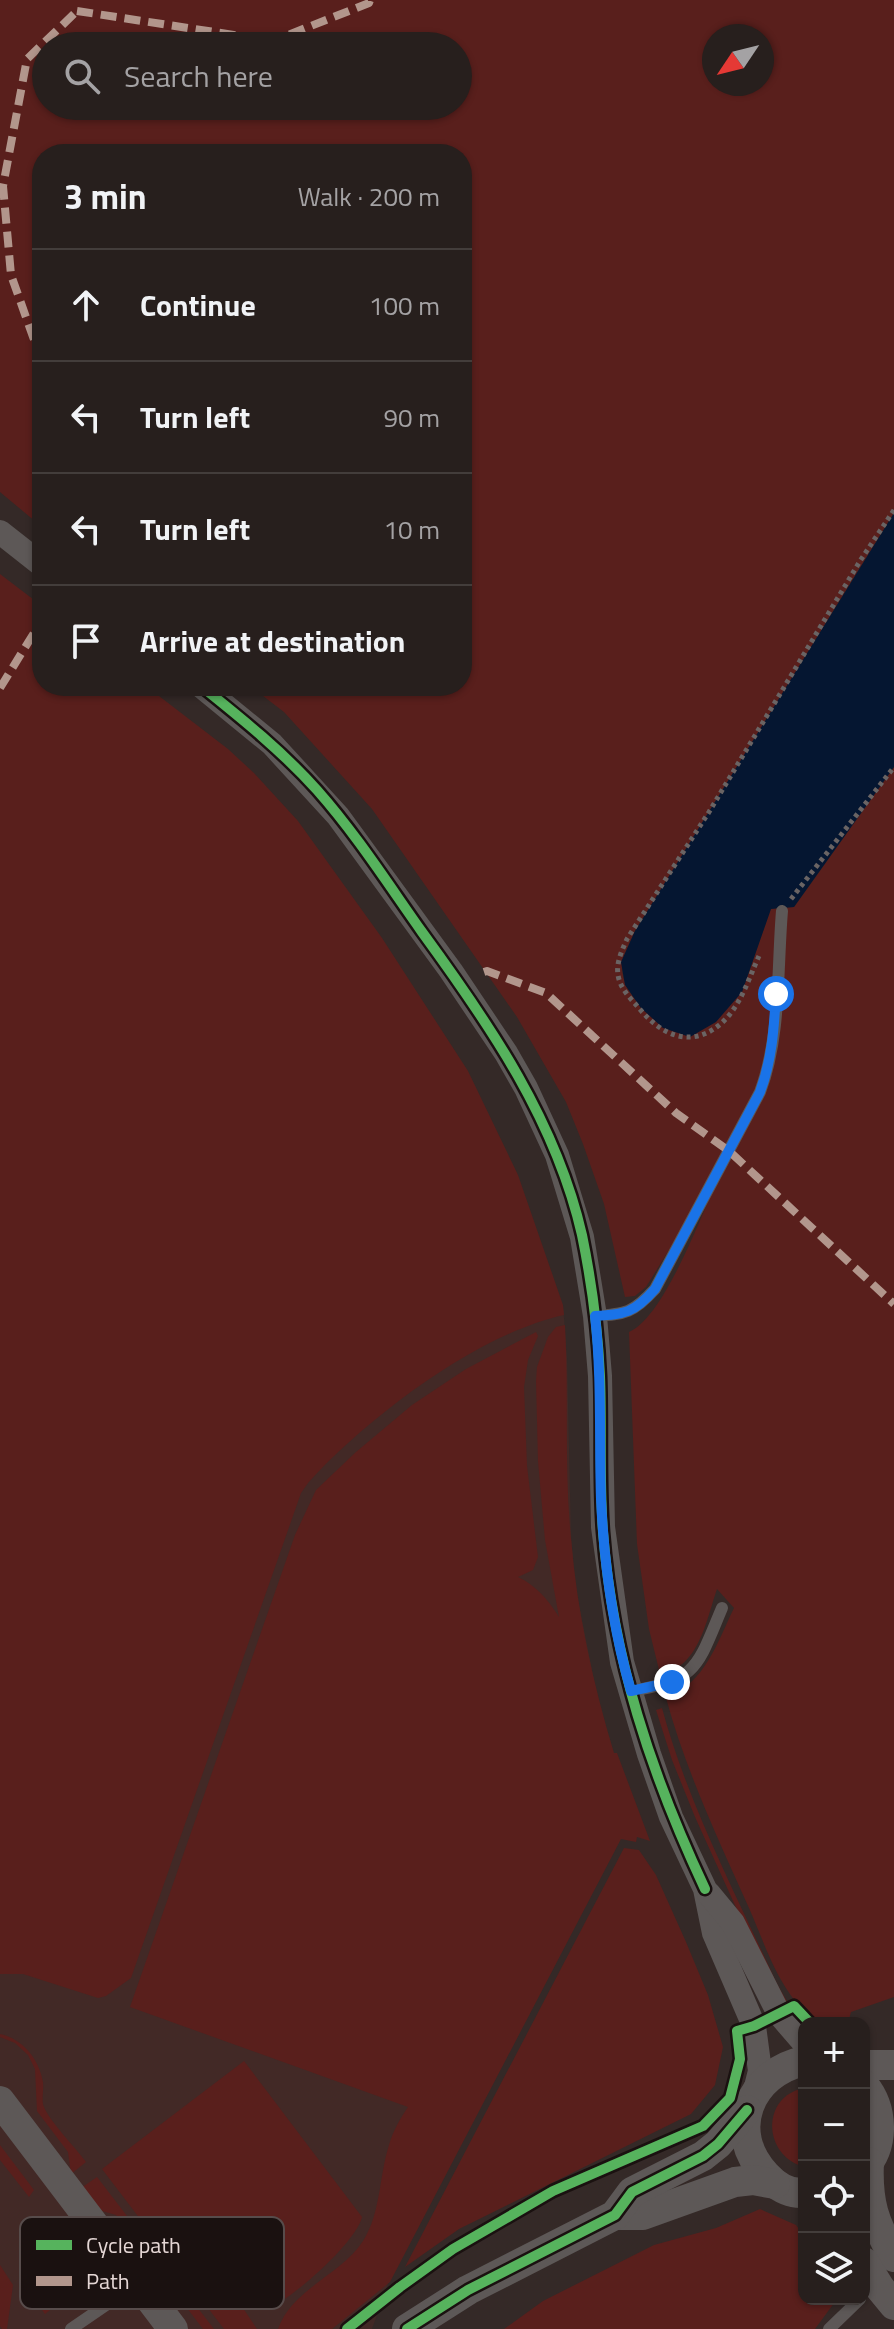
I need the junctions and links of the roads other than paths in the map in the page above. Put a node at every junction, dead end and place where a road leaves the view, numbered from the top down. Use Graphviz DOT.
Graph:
graph roads {
  1 [pos="0,532"];
  2 [pos="32,557"];
  3 [pos="213,696"];
  4 [pos="782,911"];
  5 [pos="595,1316"];
  6 [pos="722,1608"];
  7 [pos="631,1691"];
  8 [pos="705,1889"];
  9 [pos="798,2036"];
  10 [pos="798,2063"];
  11 [pos="870,2065"];
  12 [pos="894,2065"];
  13 [pos="866,2089"];
  14 [pos="751,2100"];
  15 [pos="0,2101"];
  16 [pos="876,2149"];
  17 [pos="795,2192"];
  18 [pos="615,2215"];
  19 [pos="88,2217"];
  20 [pos="894,2257"];
  21 [pos="874,2297"];
  22 [pos="100,2309"];
  23 [pos="158,2309"];
  24 [pos="71,2329"];
  25 [pos="173,2329"];
  26 [pos="407,2329"];
  27 [pos="829,2329"];
  1 -- 2 [label="street"];
  3 -- 5 [label="street"];
  4 -- 5 [label="lane"];
  5 -- 7 [label="street"];
  6 -- 7 [label="lane"];
  7 -- 8 [label="street"];
  8 -- 9 [label="street"];
  8 -- 14 [label="street"];
  10 -- 14 [label="street"];
  11 -- 12 [label="street"];
  13 -- 16 [label="street"];
  14 -- 17 [label="street"];
  14 -- 18 [label="street"];
  15 -- 19 [label="street"];
  16 -- 20 [label="street"];
  17 -- 18 [label="street"];
  18 -- 26 [label="street"];
  21 -- 27 [label="lane"];
  22 -- 24 [label="lane"];
  23 -- 25 [label="street"];
}
